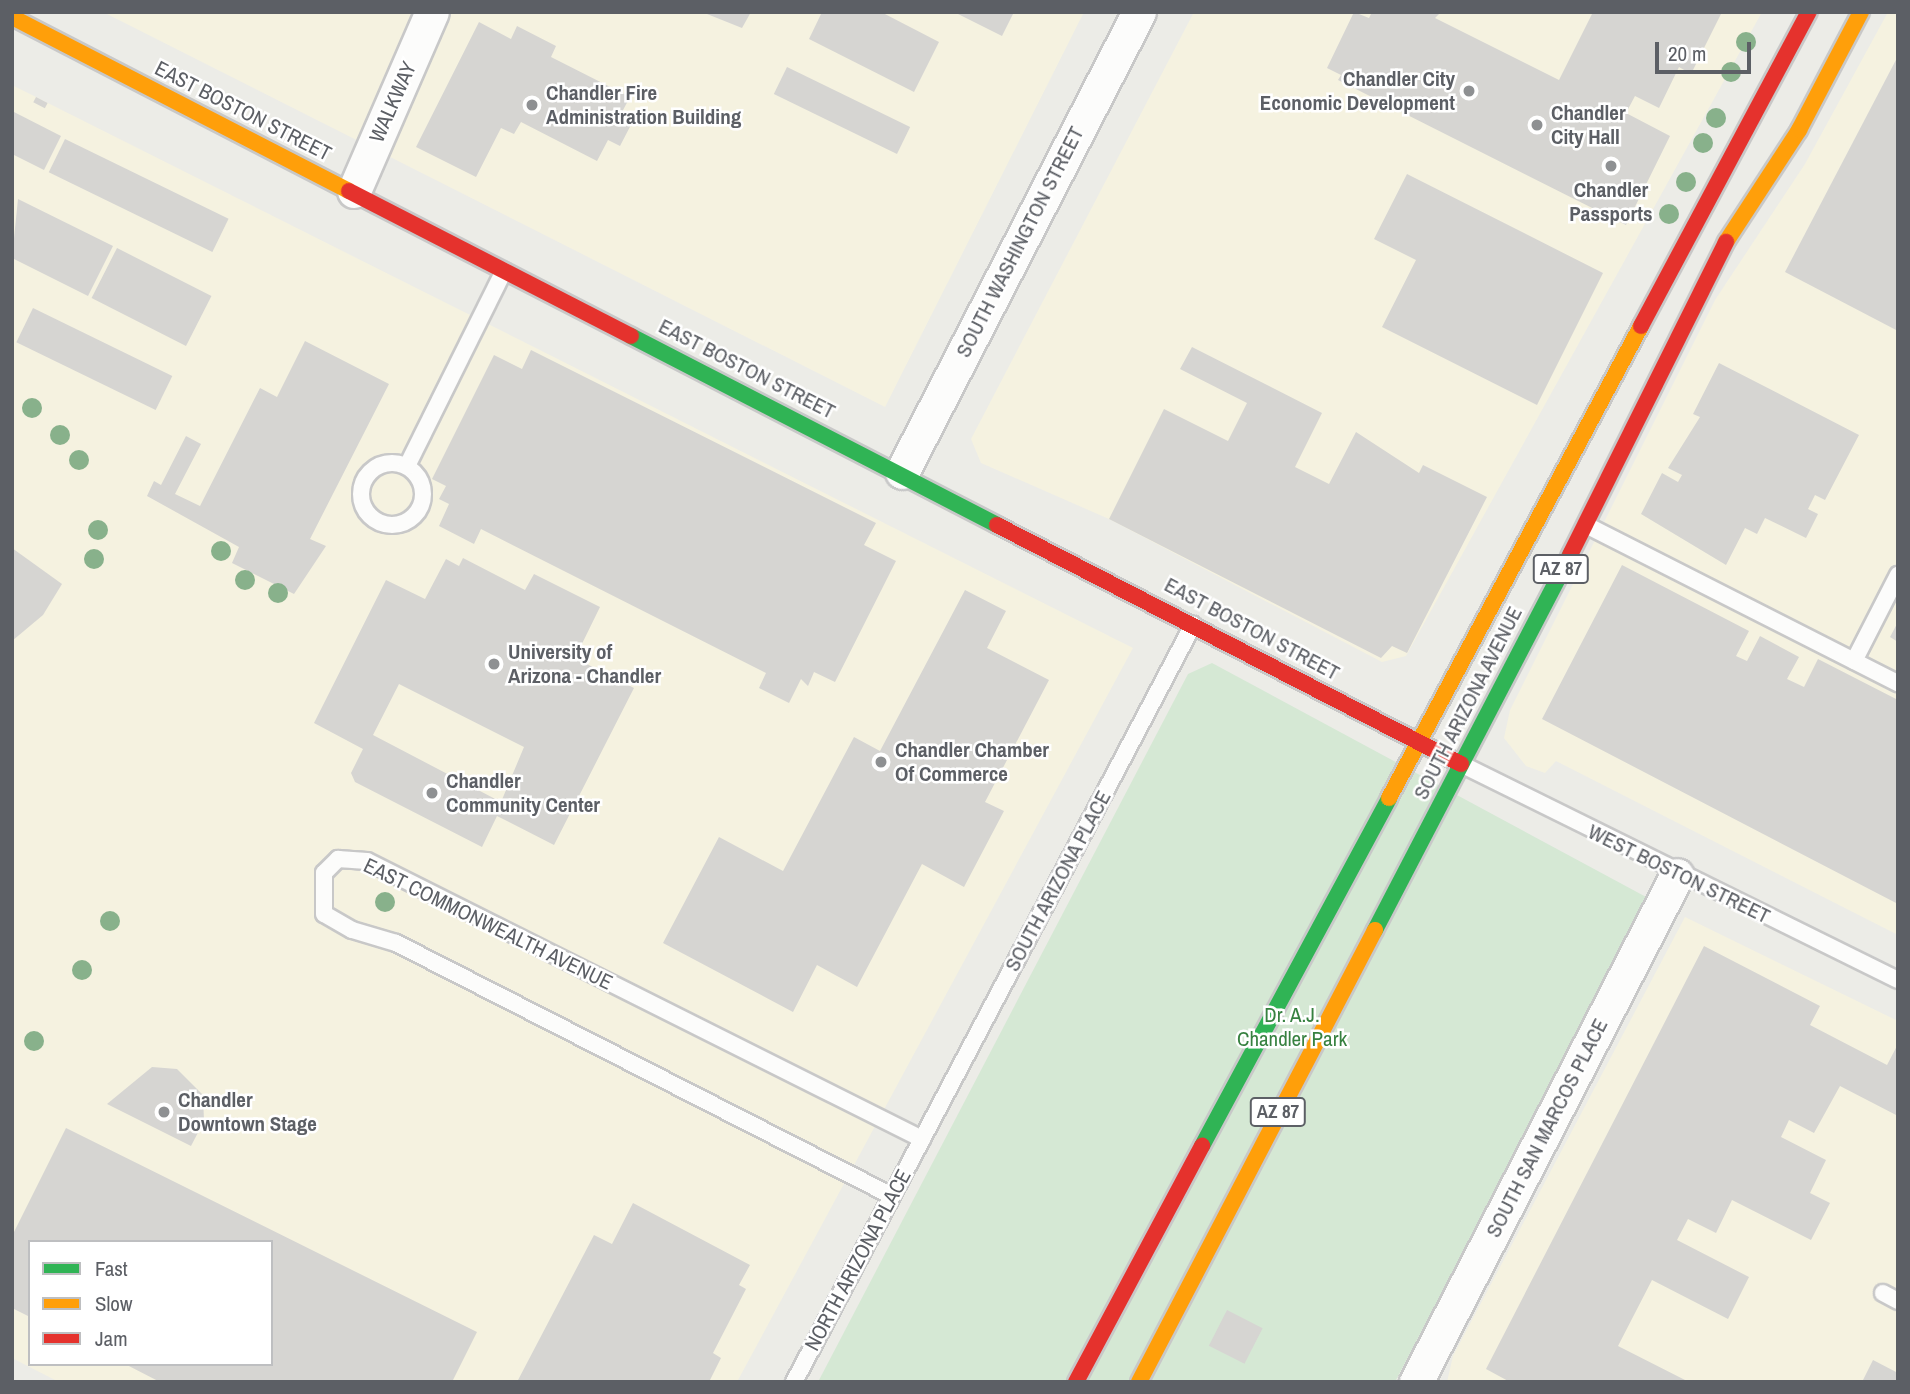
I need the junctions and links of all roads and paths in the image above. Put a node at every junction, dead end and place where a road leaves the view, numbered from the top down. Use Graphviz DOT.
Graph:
graph roads {
  1 [pos="432,12"];
  2 [pos="1139,12"];
  3 [pos="1809,12"];
  4 [pos="1861,12"];
  5 [pos="12,17"];
  6 [pos="354,191"];
  7 [pos="505,269"];
  8 [pos="407,466"];
  9 [pos="902,472"];
  10 [pos="1586,525"];
  11 [pos="1898,575"];
  12 [pos="1195,623"];
  13 [pos="1854,661"];
  14 [pos="1898,683"];
  15 [pos="1416,739"];
  16 [pos="1461,764"];
  17 [pos="1677,874"];
  18 [pos="1898,981"];
  19 [pos="922,1139"];
  20 [pos="892,1196"];
  21 [pos="1883,1293"];
  22 [pos="1898,1301"];
  23 [pos="794,1382"];
  24 [pos="1076,1382"];
  25 [pos="1139,1382"];
  26 [pos="1416,1382"];
  1 -- 6 [label="street, WALKWAY"];
  2 -- 9 [label="street, SOUTH WASHINGTON STREET"];
  3 -- 15 [label="main road, SOUTH ARIZONA AVENUE / AZ 87"];
  4 -- 10 [label="main road, SOUTH ARIZONA AVENUE / AZ 87"];
  5 -- 6 [label="main road, EAST BOSTON STREET"];
  6 -- 7 [label="main road, EAST BOSTON STREET"];
  7 -- 8 [label="lane"];
  7 -- 9 [label="main road, EAST BOSTON STREET"];
  9 -- 12 [label="main road, EAST BOSTON STREET"];
  10 -- 13 [label="lane"];
  10 -- 16 [label="main road, SOUTH ARIZONA AVENUE / AZ 87"];
  11 -- 13 [label="lane"];
  12 -- 15 [label="main road, EAST BOSTON STREET"];
  12 -- 19 [label="lane, SOUTH ARIZONA PLACE"];
  13 -- 14 [label="lane"];
  15 -- 16 [label="main road, EAST BOSTON STREET"];
  15 -- 24 [label="main road, SOUTH ARIZONA AVENUE / AZ 87"];
  16 -- 17 [label="lane, WEST BOSTON STREET"];
  16 -- 25 [label="main road, SOUTH ARIZONA AVENUE / AZ 87"];
  17 -- 18 [label="lane, WEST BOSTON STREET"];
  17 -- 26 [label="street, SOUTH SAN MARCOS PLACE"];
  19 -- 20 [label="lane, NORTH ARIZONA PLACE"];
  19 -- 20 [label="lane, EAST COMMONWEALTH AVENUE"];
  20 -- 23 [label="lane, NORTH ARIZONA PLACE"];
  21 -- 22 [label="lane"];
}
